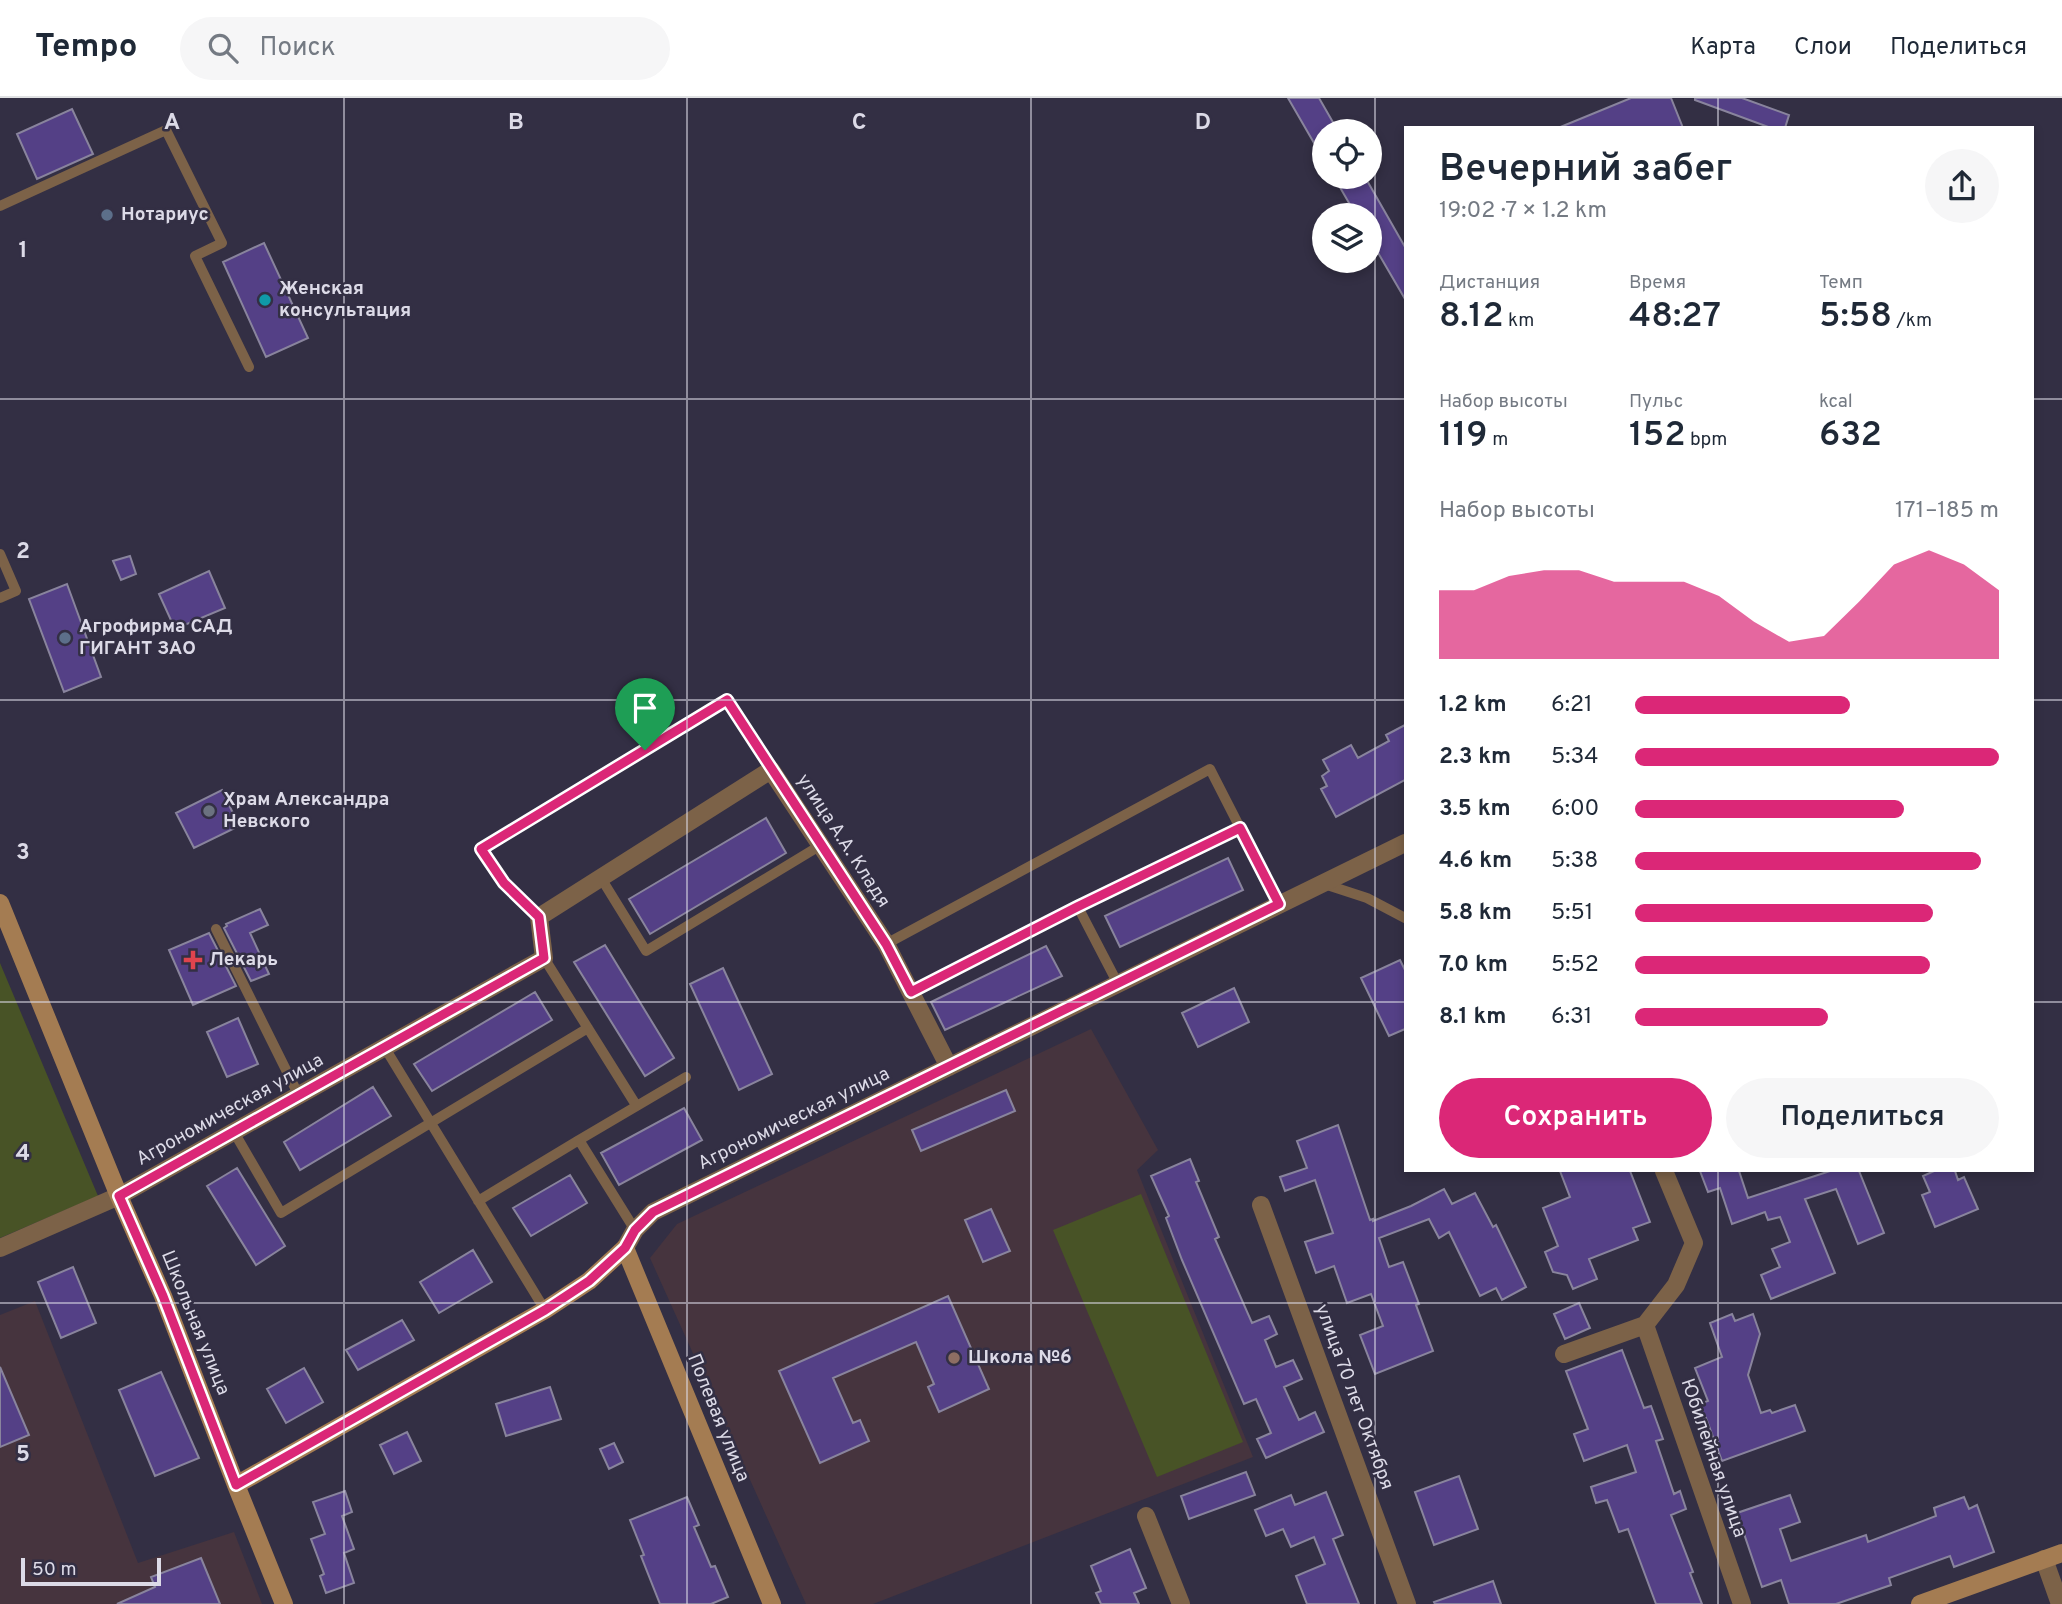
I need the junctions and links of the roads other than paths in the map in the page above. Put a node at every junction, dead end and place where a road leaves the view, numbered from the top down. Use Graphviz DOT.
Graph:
graph roads {
  1 [pos="0,206"];
  2 [pos="249,367"];
  3 [pos="0,554"];
  4 [pos="0,598"];
  5 [pos="771,770"];
  6 [pos="1240,828"];
  7 [pos="1404,842"];
  8 [pos="821,845"];
  9 [pos="601,878"];
  10 [pos="1321,883"];
  11 [pos="0,903"];
  12 [pos="1279,904"];
  13 [pos="1077,907"];
  14 [pos="539,917"];
  15 [pos="1404,917"];
  16 [pos="216,929"];
  17 [pos="886,944"];
  18 [pos="544,958"];
  19 [pos="1118,984"];
  20 [pos="911,992"];
  21 [pos="588,1028"];
  22 [pos="385,1048"];
  23 [pos="949,1067"];
  24 [pos="686,1077"];
  25 [pos="299,1096"];
  26 [pos="636,1105"];
  27 [pos="431,1123"];
  28 [pos="234,1132"];
  29 [pos="579,1140"];
  30 [pos="1664,1172"];
  31 [pos="119,1196"];
  32 [pos="478,1201"];
  33 [pos="1261,1205"];
  34 [pos="635,1230"];
  35 [pos="0,1248"];
  36 [pos="625,1248"];
  37 [pos="545,1310"];
  38 [pos="1645,1325"];
  39 [pos="1564,1354"];
  40 [pos="236,1485"];
  41 [pos="1146,1516"];
  42 [pos="2062,1553"];
  43 [pos="2044,1559"];
  44 [pos="284,1604"];
  45 [pos="772,1604"];
  46 [pos="1181,1604"];
  47 [pos="1407,1604"];
  48 [pos="1742,1604"];
  49 [pos="1920,1604"];
  50 [pos="2060,1604"];
  1 -- 2 [label="lane"];
  3 -- 4 [label="lane"];
  5 -- 8 [label="street, улица А.А. Кладя"];
  5 -- 9 [label="street, улица А.А. Кладя"];
  5 -- 14 [label="lane"];
  6 -- 12 [label="lane"];
  6 -- 13 [label="lane"];
  6 -- 17 [label="lane"];
  7 -- 10 [label="street, Агрономическая улица"];
  8 -- 9 [label="lane"];
  8 -- 17 [label="street, улица А.А. Кладя"];
  9 -- 14 [label="street, улица А.А. Кладя"];
  10 -- 12 [label="street, Агрономическая улица"];
  10 -- 15 [label="lane"];
  11 -- 31 [label="street, Школьная улица"];
  12 -- 19 [label="street, Агрономическая улица"];
  13 -- 19 [label="lane"];
  13 -- 20 [label="lane"];
  14 -- 18 [label="street"];
  16 -- 25 [label="lane"];
  17 -- 20 [label="street, улица А.А. Кладя"];
  18 -- 21 [label="lane"];
  18 -- 22 [label="street, Агрономическая улица"];
  19 -- 23 [label="street, Агрономическая улица"];
  20 -- 23 [label="street, улица А.А. Кладя"];
  21 -- 26 [label="lane"];
  21 -- 27 [label="lane"];
  22 -- 25 [label="street, Агрономическая улица"];
  22 -- 27 [label="lane"];
  23 -- 34 [label="street, Агрономическая улица"];
  24 -- 26 [label="lane"];
  25 -- 28 [label="street, Агрономическая улица"];
  26 -- 29 [label="lane"];
  27 -- 28 [label="lane"];
  27 -- 32 [label="lane"];
  28 -- 31 [label="street, Агрономическая улица"];
  29 -- 32 [label="lane"];
  29 -- 34 [label="lane"];
  30 -- 38 [label="street"];
  31 -- 35 [label="street, Агрономическая улица"];
  31 -- 40 [label="street, Школьная улица"];
  32 -- 37 [label="lane"];
  33 -- 47 [label="street, улица 70 лет Октября"];
  34 -- 36 [label="street, Агрономическая улица"];
  36 -- 37 [label="street, Агрономическая улица"];
  36 -- 45 [label="street, Полевая улица"];
  37 -- 40 [label="street, Агрономическая улица"];
  38 -- 39 [label="street"];
  38 -- 48 [label="street, Юбилейная улица"];
  40 -- 44 [label="street, Школьная улица"];
  41 -- 46 [label="street"];
  42 -- 43 [label="street"];
  43 -- 49 [label="street"];
  43 -- 50 [label="street"];
}
